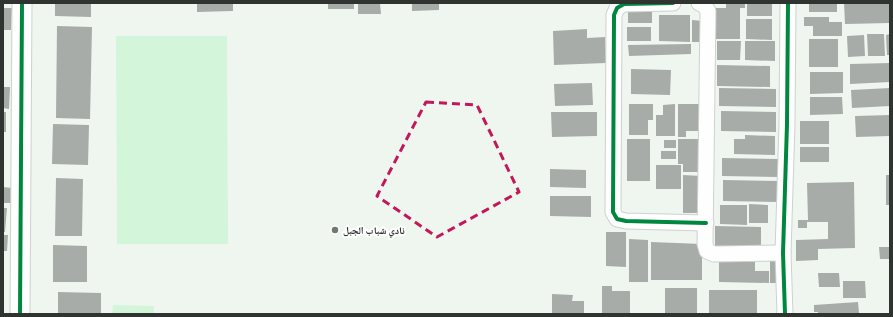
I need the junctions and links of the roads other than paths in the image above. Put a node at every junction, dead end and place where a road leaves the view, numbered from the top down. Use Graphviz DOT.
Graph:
graph roads {
  1 [pos="22,3"];
  2 [pos="673,3"];
  3 [pos="699,3"];
  4 [pos="788,3"];
  5 [pos="706,223"];
  6 [pos="782,254"];
  7 [pos="20,314"];
  8 [pos="786,314"];
  1 -- 7 [label="street"];
  2 -- 5 [label="street"];
  3 -- 5 [label="street"];
  4 -- 6 [label="street"];
  5 -- 6 [label="street"];
  6 -- 8 [label="street"];
}
